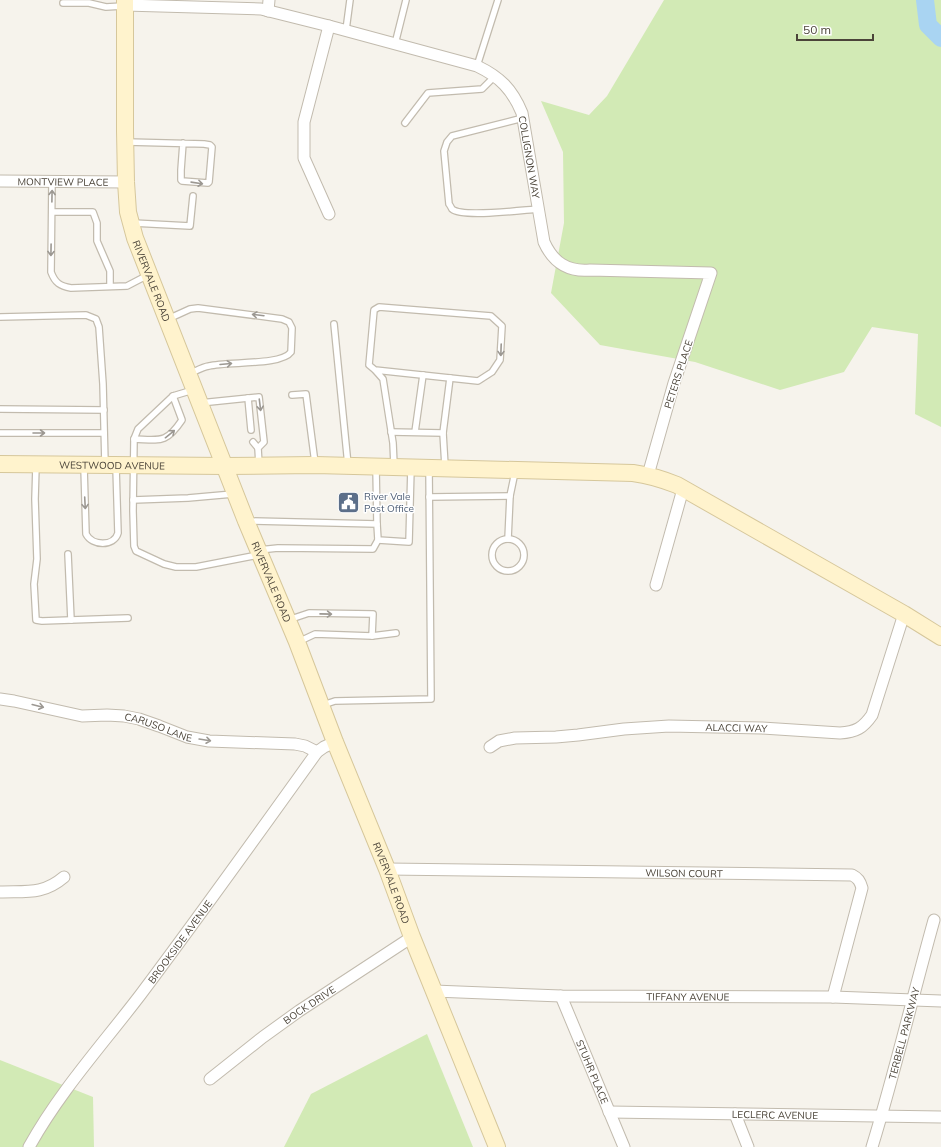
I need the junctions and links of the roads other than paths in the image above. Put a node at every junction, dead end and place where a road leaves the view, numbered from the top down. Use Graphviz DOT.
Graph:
graph roads {
  1 [pos="350,0"];
  2 [pos="406,0"];
  3 [pos="498,0"];
  4 [pos="63,3"];
  5 [pos="125,3"];
  6 [pos="269,6"];
  7 [pos="329,26"];
  8 [pos="346,30"];
  9 [pos="395,44"];
  10 [pos="477,66"];
  11 [pos="495,76"];
  12 [pos="523,118"];
  13 [pos="405,123"];
  14 [pos="125,142"];
  15 [pos="183,143"];
  16 [pos="0,181"];
  17 [pos="52,181"];
  18 [pos="126,182"];
  19 [pos="193,196"];
  20 [pos="538,209"];
  21 [pos="52,212"];
  22 [pos="329,214"];
  23 [pos="131,223"];
  24 [pos="711,273"];
  25 [pos="149,275"];
  26 [pos="110,286"];
  27 [pos="0,317"];
  28 [pos="167,319"];
  29 [pos="334,324"];
  30 [pos="376,370"];
  31 [pos="189,374"];
  32 [pos="422,375"];
  33 [pos="450,378"];
  34 [pos="292,395"];
  35 [pos="173,396"];
  36 [pos="197,396"];
  37 [pos="248,398"];
  38 [pos="0,409"];
  39 [pos="104,410"];
  40 [pos="251,430"];
  41 [pos="391,432"];
  42 [pos="415,432"];
  43 [pos="0,433"];
  44 [pos="104,433"];
  45 [pos="442,433"];
  46 [pos="134,439"];
  47 [pos="253,442"];
  48 [pos="258,448"];
  49 [pos="0,464"];
  50 [pos="36,464"];
  51 [pos="84,464"];
  52 [pos="110,465"];
  53 [pos="134,465"];
  54 [pos="315,465"];
  55 [pos="225,466"];
  56 [pos="259,466"];
  57 [pos="348,466"];
  58 [pos="376,467"];
  59 [pos="394,467"];
  60 [pos="411,468"];
  61 [pos="429,468"];
  62 [pos="445,468"];
  63 [pos="516,470"];
  64 [pos="648,475"];
  65 [pos="683,489"];
  66 [pos="236,494"];
  67 [pos="510,496"];
  68 [pos="429,497"];
  69 [pos="133,500"];
  70 [pos="246,521"];
  71 [pos="377,524"];
  72 [pos="508,539"];
  73 [pos="378,540"];
  74 [pos="260,552"];
  75 [pos="68,554"];
  76 [pos="656,585"];
  77 [pos="904,614"];
  78 [pos="128,618"];
  79 [pos="71,620"];
  80 [pos="288,620"];
  81 [pos="396,633"];
  82 [pos="372,636"];
  83 [pos="941,637"];
  84 [pos="297,642"];
  85 [pos="0,699"];
  86 [pos="321,705"];
  87 [pos="335,742"];
  88 [pos="490,747"];
  89 [pos="317,752"];
  90 [pos="387,869"];
  91 [pos="64,877"];
  92 [pos="0,892"];
  93 [pos="934,920"];
  94 [pos="412,937"];
  95 [pos="434,991"];
  96 [pos="561,996"];
  97 [pos="833,997"];
  98 [pos="912,1000"];
  99 [pos="941,1001"];
  100 [pos="210,1079"];
  101 [pos="609,1112"];
  102 [pos="735,1114"];
  103 [pos="882,1116"];
  104 [pos="941,1117"];
  105 [pos="29,1147"];
  106 [pos="497,1147"];
  107 [pos="624,1147"];
  108 [pos="748,1147"];
  109 [pos="872,1147"];
  1 -- 8 [label="lane"];
  2 -- 9 [label="lane"];
  3 -- 10 [label="lane"];
  4 -- 5 [label="lane"];
  5 -- 6 [label="street, COLLIGNON WAY"];
  5 -- 14 [label="street, RIVERVALE ROAD"];
  6 -- 7 [label="street, COLLIGNON WAY"];
  7 -- 8 [label="street, COLLIGNON WAY"];
  7 -- 22 [label="street"];
  8 -- 9 [label="street, COLLIGNON WAY"];
  9 -- 10 [label="street, COLLIGNON WAY"];
  10 -- 11 [label="street, COLLIGNON WAY"];
  11 -- 12 [label="street, COLLIGNON WAY"];
  11 -- 13 [label="lane"];
  12 -- 20 [label="street, COLLIGNON WAY"];
  12 -- 20 [label="lane"];
  14 -- 15 [label="lane"];
  14 -- 18 [label="street, RIVERVALE ROAD"];
  15 -- 15 [label="lane, one-way"];
  16 -- 17 [label="street, MONTVIEW PLACE"];
  17 -- 18 [label="street, MONTVIEW PLACE"];
  21 -- 17 [label="lane, one-way"];
  18 -- 23 [label="street, RIVERVALE ROAD"];
  19 -- 23 [label="lane"];
  20 -- 24 [label="street, COLLIGNON WAY"];
  21 -- 26 [label="lane"];
  21 -- 26 [label="lane, one-way"];
  23 -- 25 [label="street, RIVERVALE ROAD"];
  24 -- 64 [label="street, PETERS PLACE"];
  25 -- 26 [label="lane"];
  25 -- 28 [label="street, RIVERVALE ROAD"];
  27 -- 39 [label="lane"];
  28 -- 31 [label="street, RIVERVALE ROAD"];
  31 -- 28 [label="lane, one-way"];
  29 -- 57 [label="lane"];
  30 -- 32 [label="lane"];
  30 -- 33 [label="lane, one-way"];
  30 -- 41 [label="lane"];
  31 -- 36 [label="street, RIVERVALE ROAD"];
  32 -- 33 [label="lane"];
  32 -- 42 [label="lane"];
  33 -- 45 [label="lane"];
  34 -- 54 [label="lane"];
  35 -- 36 [label="lane"];
  35 -- 46 [label="lane"];
  46 -- 35 [label="lane, one-way"];
  36 -- 37 [label="lane"];
  36 -- 55 [label="street, RIVERVALE ROAD"];
  37 -- 40 [label="lane"];
  37 -- 48 [label="lane, one-way"];
  38 -- 39 [label="lane"];
  39 -- 44 [label="lane"];
  41 -- 42 [label="lane"];
  41 -- 59 [label="lane"];
  42 -- 45 [label="lane"];
  43 -- 44 [label="lane, one-way"];
  44 -- 52 [label="lane"];
  45 -- 62 [label="lane"];
  46 -- 53 [label="lane"];
  47 -- 48 [label="lane"];
  48 -- 56 [label="lane"];
  49 -- 50 [label="street, WESTWOOD AVENUE"];
  50 -- 51 [label="street, WESTWOOD AVENUE"];
  50 -- 79 [label="lane"];
  51 -- 52 [label="street, WESTWOOD AVENUE"];
  51 -- 52 [label="lane, one-way"];
  52 -- 53 [label="street, WESTWOOD AVENUE"];
  53 -- 55 [label="street, WESTWOOD AVENUE"];
  53 -- 69 [label="lane"];
  54 -- 56 [label="street, WESTWOOD AVENUE"];
  54 -- 57 [label="street, WESTWOOD AVENUE"];
  55 -- 56 [label="street, WESTWOOD AVENUE"];
  55 -- 66 [label="street, RIVERVALE ROAD"];
  57 -- 58 [label="street, WESTWOOD AVENUE"];
  58 -- 59 [label="street, WESTWOOD AVENUE"];
  58 -- 71 [label="lane"];
  59 -- 60 [label="street, WESTWOOD AVENUE"];
  60 -- 61 [label="street, WESTWOOD AVENUE"];
  60 -- 73 [label="lane"];
  61 -- 62 [label="street, WESTWOOD AVENUE"];
  61 -- 68 [label="lane"];
  62 -- 63 [label="street, WESTWOOD AVENUE"];
  63 -- 64 [label="street, WESTWOOD AVENUE"];
  63 -- 67 [label="lane"];
  64 -- 65 [label="street, WESTWOOD AVENUE"];
  65 -- 76 [label="street"];
  65 -- 77 [label="street, WESTWOOD AVENUE"];
  66 -- 69 [label="lane"];
  66 -- 70 [label="street, RIVERVALE ROAD"];
  67 -- 68 [label="lane"];
  67 -- 72 [label="lane"];
  68 -- 86 [label="lane"];
  69 -- 74 [label="lane"];
  70 -- 71 [label="lane"];
  70 -- 74 [label="street, RIVERVALE ROAD"];
  71 -- 73 [label="lane"];
  72 -- 72 [label="lane"];
  73 -- 74 [label="lane"];
  74 -- 80 [label="street, RIVERVALE ROAD"];
  75 -- 79 [label="lane"];
  77 -- 83 [label="street, WESTWOOD AVENUE"];
  77 -- 88 [label="street, ALACCI WAY"];
  78 -- 79 [label="lane"];
  80 -- 82 [label="lane, one-way"];
  80 -- 84 [label="street, RIVERVALE ROAD"];
  81 -- 82 [label="lane"];
  82 -- 84 [label="lane"];
  84 -- 86 [label="street, RIVERVALE ROAD"];
  85 -- 89 [label="street, CARUSO LANE, one-way"];
  86 -- 87 [label="street, RIVERVALE ROAD"];
  87 -- 89 [label="street, BROOKSIDE AVENUE"];
  87 -- 90 [label="street, RIVERVALE ROAD"];
  89 -- 105 [label="street, BROOKSIDE AVENUE"];
  90 -- 94 [label="street, RIVERVALE ROAD"];
  90 -- 97 [label="street, WILSON COURT"];
  91 -- 92 [label="street"];
  93 -- 98 [label="street, TERBELL PARKWAY"];
  94 -- 95 [label="street, RIVERVALE ROAD"];
  94 -- 100 [label="street, BOCK DRIVE"];
  95 -- 96 [label="street, TIFFANY AVENUE"];
  95 -- 106 [label="street, RIVERVALE ROAD"];
  96 -- 97 [label="street, TIFFANY AVENUE"];
  96 -- 101 [label="street, STUHR PLACE"];
  97 -- 98 [label="street, TIFFANY AVENUE"];
  98 -- 99 [label="street, TIFFANY AVENUE"];
  98 -- 103 [label="street, TERBELL PARKWAY"];
  101 -- 102 [label="street, LECLERC AVENUE"];
  101 -- 107 [label="street, STUHR PLACE"];
  102 -- 103 [label="street, LECLERC AVENUE"];
  102 -- 108 [label="street"];
  103 -- 104 [label="street, LECLERC AVENUE"];
  103 -- 109 [label="street, TERBELL PARKWAY"];
}
